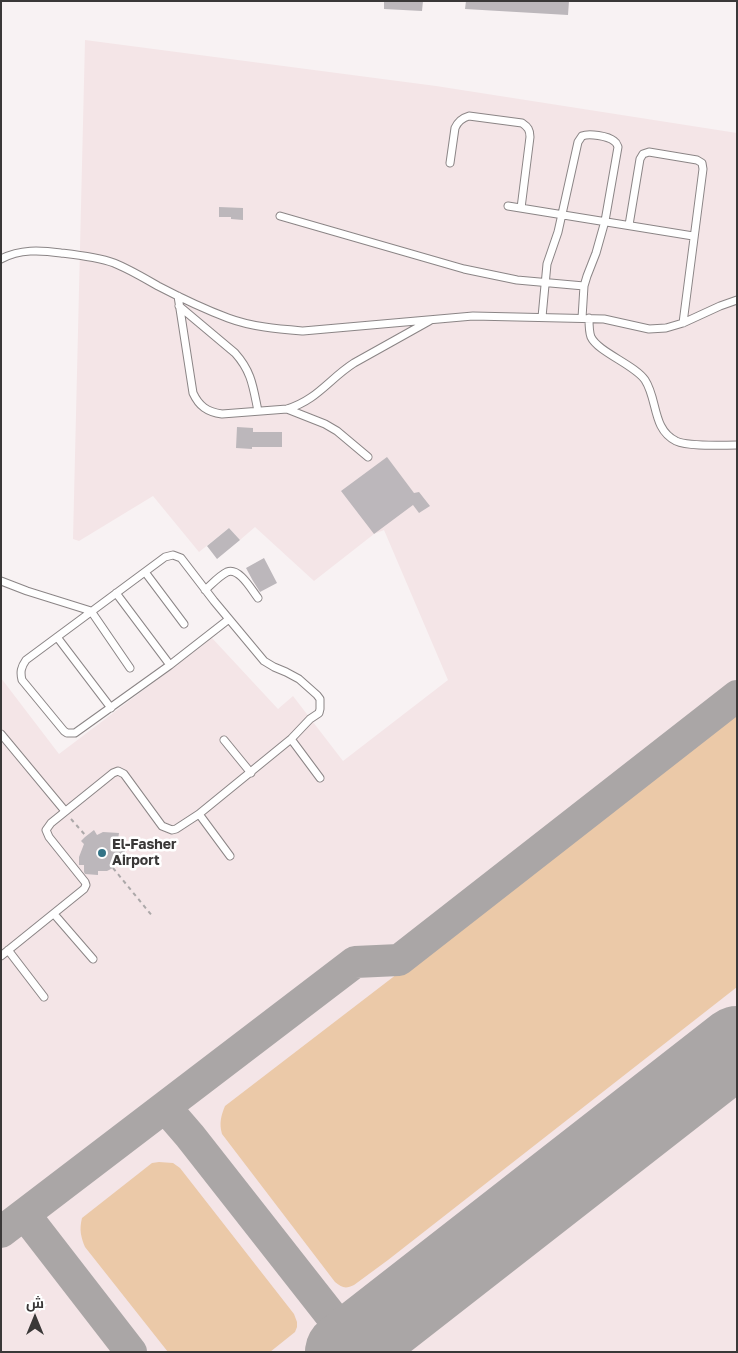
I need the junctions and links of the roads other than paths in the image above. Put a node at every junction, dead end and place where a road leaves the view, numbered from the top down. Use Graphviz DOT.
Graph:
graph roads {
  1 [pos="450,163"];
  2 [pos="508,206"];
  3 [pos="521,208"];
  4 [pos="562,214"];
  5 [pos="280,216"];
  6 [pos="605,221"];
  7 [pos="629,225"];
  8 [pos="693,236"];
  9 [pos="1,259"];
  10 [pos="545,283"];
  11 [pos="584,286"];
  12 [pos="178,296"];
  13 [pos="737,300"];
  14 [pos="179,306"];
  15 [pos="542,317"];
  16 [pos="434,318"];
  17 [pos="585,318"];
  18 [pos="682,323"];
  19 [pos="287,409"];
  20 [pos="258,410"];
  21 [pos="737,445"];
  22 [pos="368,457"];
  23 [pos="146,572"];
  24 [pos="1,581"];
  25 [pos="205,590"];
  26 [pos="116,594"];
  27 [pos="258,598"];
  28 [pos="91,611"];
  29 [pos="229,619"];
  30 [pos="184,624"];
  31 [pos="57,637"];
  32 [pos="170,665"];
  33 [pos="130,668"];
  34 [pos="111,708"];
  35 [pos="1,734"];
  36 [pos="291,739"];
  37 [pos="224,740"];
  38 [pos="251,773"];
  39 [pos="320,778"];
  40 [pos="65,812"];
  41 [pos="199,814"];
  42 [pos="230,856"];
  43 [pos="54,914"];
  44 [pos="8,950"];
  45 [pos="1,956"];
  46 [pos="93,959"];
  47 [pos="44,997"];
  1 -- 3 [label="lane"];
  2 -- 3 [label="lane"];
  3 -- 4 [label="lane"];
  4 -- 6 [label="lane"];
  4 -- 6 [label="lane"];
  4 -- 10 [label="lane"];
  5 -- 10 [label="lane"];
  6 -- 7 [label="lane"];
  6 -- 11 [label="lane"];
  7 -- 8 [label="lane"];
  7 -- 8 [label="lane"];
  8 -- 18 [label="lane"];
  9 -- 12 [label="lane"];
  10 -- 11 [label="lane"];
  10 -- 15 [label="lane"];
  11 -- 17 [label="lane"];
  12 -- 14 [label="lane"];
  12 -- 16 [label="lane"];
  13 -- 18 [label="lane"];
  14 -- 20 [label="lane"];
  14 -- 20 [label="lane"];
  15 -- 16 [label="lane"];
  15 -- 17 [label="lane"];
  16 -- 19 [label="lane"];
  17 -- 18 [label="lane"];
  17 -- 21 [label="lane"];
  19 -- 20 [label="lane"];
  19 -- 22 [label="lane"];
  23 -- 25 [label="lane"];
  23 -- 26 [label="lane"];
  23 -- 30 [label="lane"];
  24 -- 28 [label="lane"];
  25 -- 27 [label="lane"];
  25 -- 29 [label="lane"];
  26 -- 28 [label="lane"];
  26 -- 32 [label="lane"];
  28 -- 31 [label="lane"];
  28 -- 33 [label="lane"];
  29 -- 32 [label="lane"];
  29 -- 36 [label="lane"];
  31 -- 34 [label="lane"];
  31 -- 34 [label="lane"];
  32 -- 34 [label="lane"];
  35 -- 40 [label="lane"];
  36 -- 38 [label="lane"];
  36 -- 39 [label="lane"];
  37 -- 38 [label="lane"];
  38 -- 41 [label="lane"];
  40 -- 41 [label="lane"];
  40 -- 43 [label="lane"];
  41 -- 42 [label="lane"];
  43 -- 44 [label="lane"];
  43 -- 46 [label="lane"];
  44 -- 45 [label="lane"];
  44 -- 47 [label="lane"];
}
